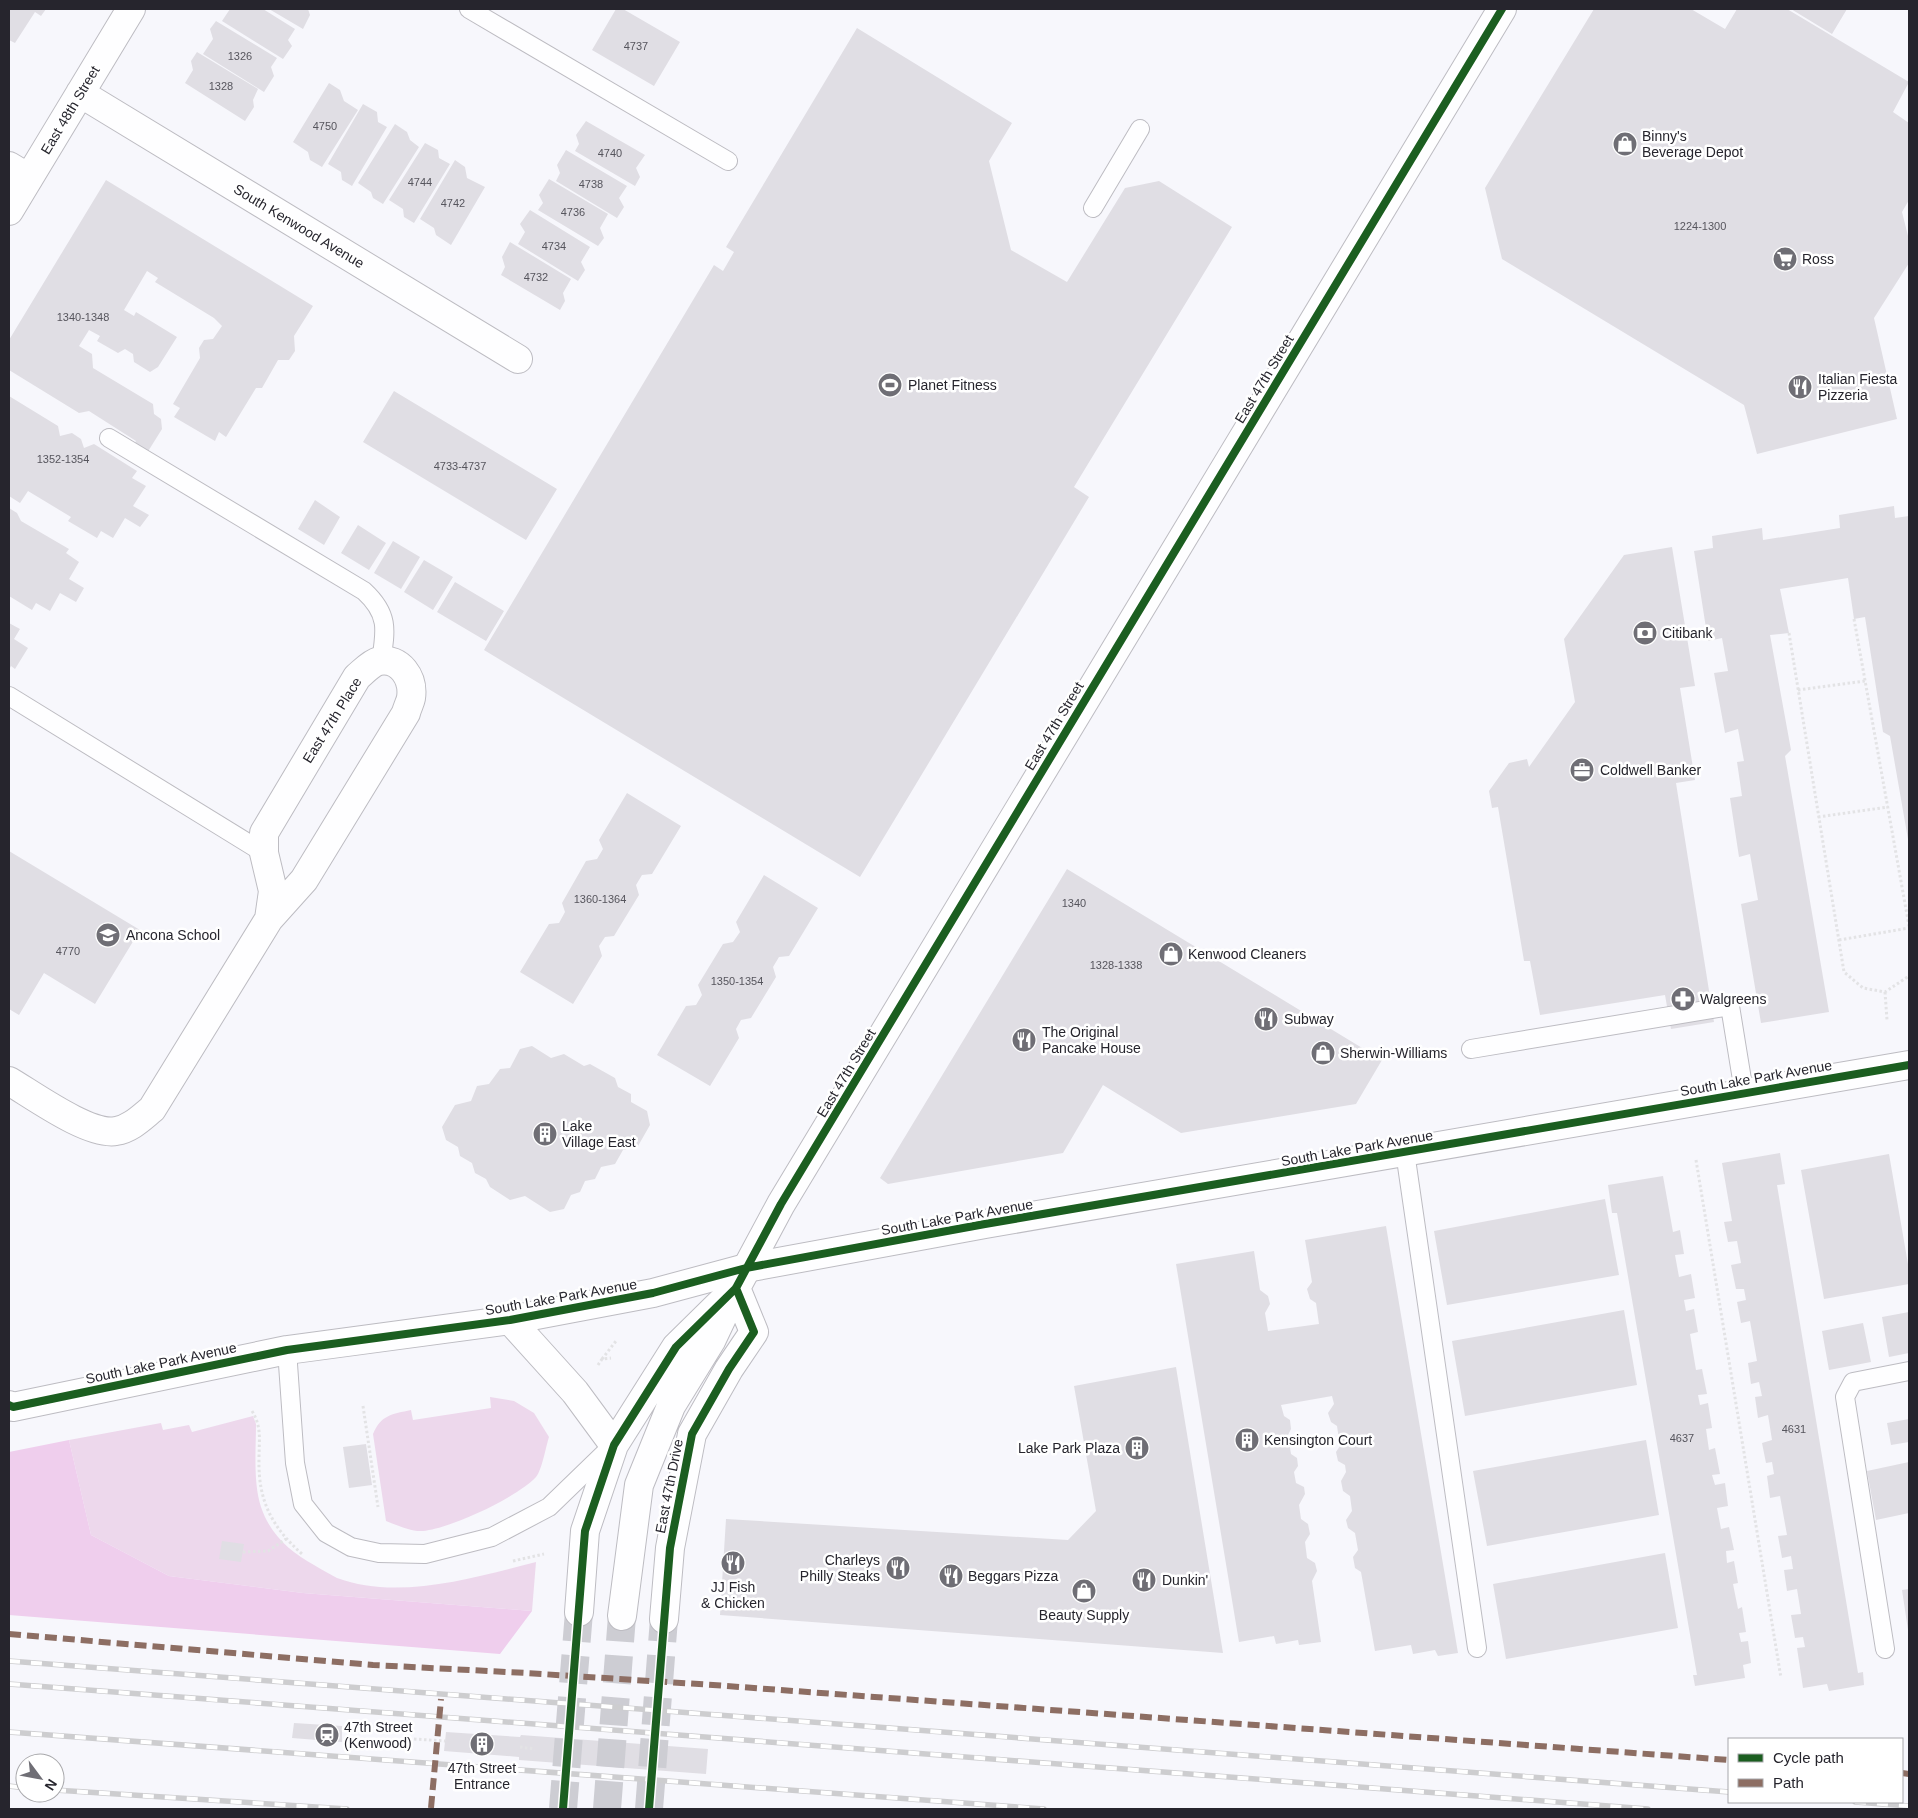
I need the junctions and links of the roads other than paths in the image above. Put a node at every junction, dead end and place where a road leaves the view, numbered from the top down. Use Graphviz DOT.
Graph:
graph roads {
  1 [pos="131,9"];
  2 [pos="469,9"];
  3 [pos="1502,9"];
  4 [pos="80,93"];
  5 [pos="1140,129"];
  6 [pos="728,161"];
  7 [pos="19,172"];
  8 [pos="1093,208"];
  9 [pos="9,211"];
  10 [pos="518,359"];
  11 [pos="109,438"];
  12 [pos="381,661"];
  13 [pos="9,696"];
  14 [pos="264,852"];
  15 [pos="269,919"];
  16 [pos="1471,1049"];
  17 [pos="1909,1065"];
  18 [pos="9,1081"];
  19 [pos="1744,1092"];
  20 [pos="1406,1152"];
  21 [pos="741,1278"];
  22 [pos="510,1320"];
  23 [pos="287,1350"];
  24 [pos="1909,1371"];
  25 [pos="10,1408"];
  26 [pos="614,1445"];
  27 [pos="579,1612"];
  28 [pos="622,1616"];
  29 [pos="664,1619"];
  30 [pos="1477,1648"];
  31 [pos="1885,1649"];
  1 -- 4 [label="street, East 48th Street"];
  2 -- 6 [label="lane"];
  3 -- 21 [label="street, East 47th Street"];
  4 -- 7 [label="street, East 48th Street"];
  4 -- 10 [label="street, South Kenwood Avenue"];
  5 -- 8 [label="lane"];
  7 -- 9 [label="street, East 48th Street"];
  11 -- 12 [label="lane"];
  12 -- 14 [label="street, East 47th Place"];
  12 -- 15 [label="street, East 47th Place"];
  13 -- 14 [label="lane"];
  14 -- 15 [label="street, East 47th Place"];
  15 -- 18 [label="street, East 47th Place"];
  16 -- 19 [label="lane"];
  17 -- 19 [label="street, South Lake Park Avenue"];
  19 -- 20 [label="street, South Lake Park Avenue"];
  20 -- 21 [label="street, South Lake Park Avenue"];
  20 -- 30 [label="lane"];
  21 -- 22 [label="street, South Lake Park Avenue"];
  21 -- 26 [label="street, East 47th Street"];
  21 -- 28 [label="street, East 47th Drive"];
  21 -- 29 [label="street, East 47th Drive"];
  22 -- 23 [label="street, South Lake Park Avenue"];
  22 -- 26 [label="street"];
  23 -- 25 [label="street, South Lake Park Avenue"];
  23 -- 26 [label="lane"];
  24 -- 31 [label="lane"];
  26 -- 27 [label="street"];
}
